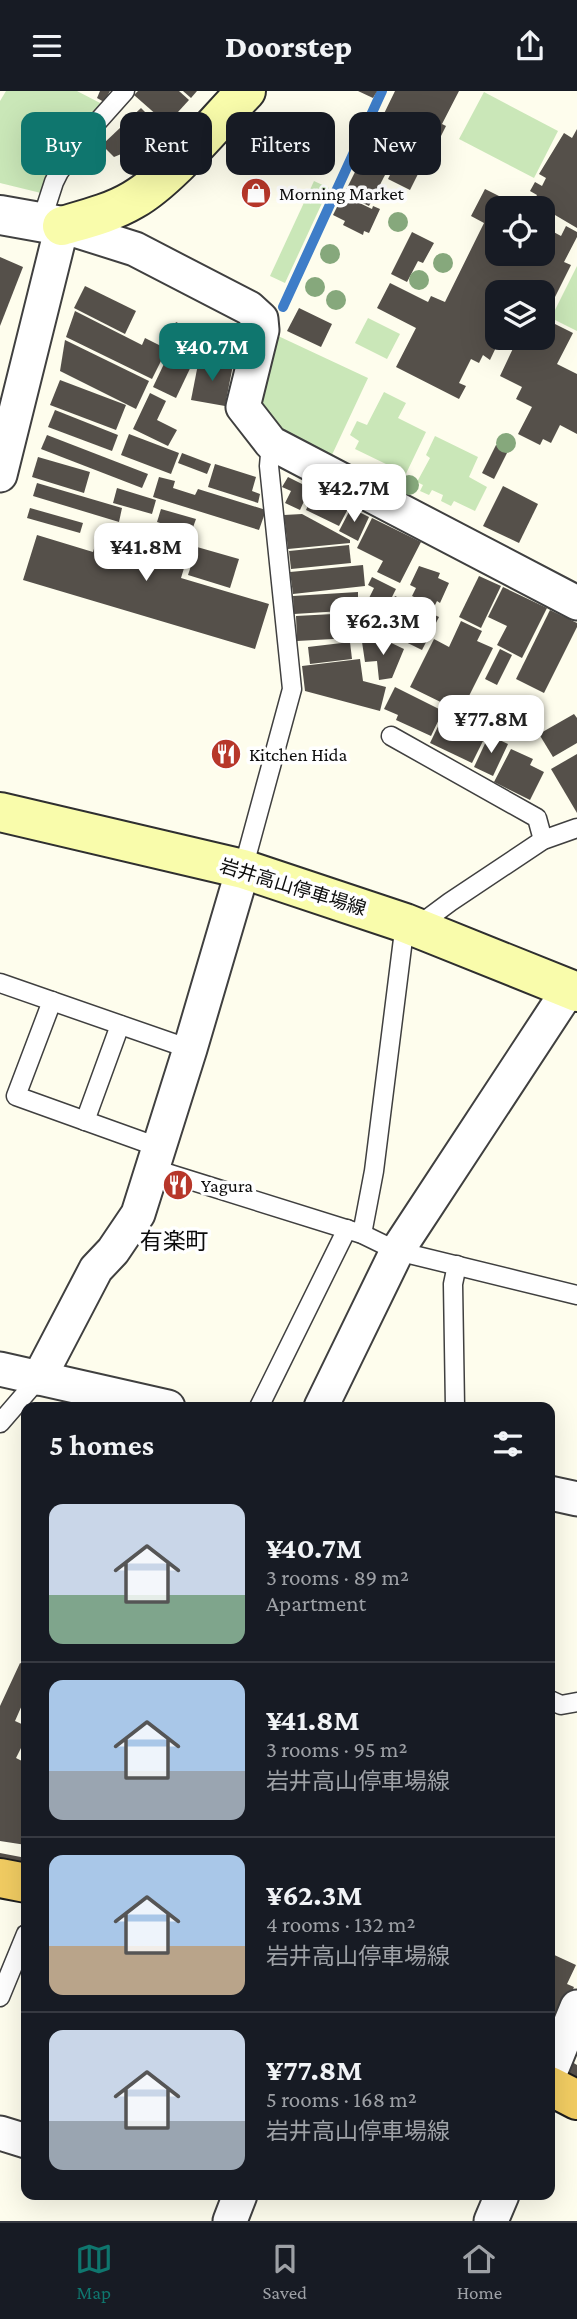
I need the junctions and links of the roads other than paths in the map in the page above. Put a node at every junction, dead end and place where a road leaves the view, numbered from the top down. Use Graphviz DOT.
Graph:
graph roads {
  1 [pos="125,91"];
  2 [pos="246,91"];
  3 [pos="0,215"];
  4 [pos="52,224"];
  5 [pos="271,443"];
  6 [pos="0,475"];
  7 [pos="577,603"];
  8 [pos="391,736"];
  9 [pos="0,812"];
  10 [pos="577,828"];
  11 [pos="543,840"];
  12 [pos="243,869"];
  13 [pos="410,926"];
  14 [pos="0,983"];
  15 [pos="573,991"];
  16 [pos="52,1001"];
  17 [pos="120,1025"];
  18 [pos="190,1049"];
  19 [pos="85,1121"];
  20 [pos="155,1157"];
  21 [pos="355,1231"];
  22 [pos="397,1251"];
  23 [pos="457,1265"];
  24 [pos="577,1295"];
  25 [pos="0,1369"];
  26 [pos="38,1378"];
  27 [pos="146,1402"];
  28 [pos="262,1402"];
  29 [pos="323,1402"];
  30 [pos="455,1402"];
  31 [pos="0,1423"];
  32 [pos="555,1494"];
  33 [pos="577,1499"];
  34 [pos="555,1702"];
  35 [pos="577,1702"];
  36 [pos="0,1878"];
  37 [pos="21,1882"];
  38 [pos="21,1946"];
  39 [pos="0,1997"];
  40 [pos="577,2007"];
  41 [pos="555,2061"];
  42 [pos="555,2089"];
  43 [pos="577,2100"];
  44 [pos="0,2133"];
  45 [pos="21,2139"];
  46 [pos="500,2200"];
  47 [pos="491,2221"];
  1 -- 4 [label="lane"];
  2 -- 4 [label="main road"];
  3 -- 4 [label="street"];
  4 -- 5 [label="street"];
  4 -- 6 [label="street"];
  5 -- 7 [label="street"];
  5 -- 12 [label="lane"];
  8 -- 11 [label="lane"];
  9 -- 12 [label="main road, 岩井高山停車場線"];
  10 -- 11 [label="lane"];
  11 -- 13 [label="lane"];
  12 -- 13 [label="main road, 岩井高山停車場線"];
  12 -- 18 [label="street"];
  13 -- 15 [label="main road, 岩井高山停車場線"];
  13 -- 21 [label="lane"];
  14 -- 16 [label="lane"];
  15 -- 22 [label="street"];
  16 -- 17 [label="lane"];
  16 -- 19 [label="lane"];
  17 -- 18 [label="lane"];
  17 -- 19 [label="lane"];
  18 -- 20 [label="street"];
  19 -- 20 [label="lane"];
  20 -- 21 [label="lane"];
  20 -- 26 [label="street"];
  21 -- 22 [label="lane"];
  21 -- 28 [label="lane"];
  22 -- 23 [label="lane"];
  22 -- 29 [label="street"];
  23 -- 24 [label="lane"];
  23 -- 30 [label="lane"];
  25 -- 26 [label="street"];
  26 -- 27 [label="street"];
  26 -- 31 [label="lane"];
  32 -- 33 [label="street"];
  34 -- 35 [label="lane"];
  36 -- 37 [label="highway"];
  38 -- 39 [label="lane"];
  40 -- 41 [label="street"];
  42 -- 43 [label="highway"];
  44 -- 45 [label="street"];
  46 -- 47 [label="street"];
}
